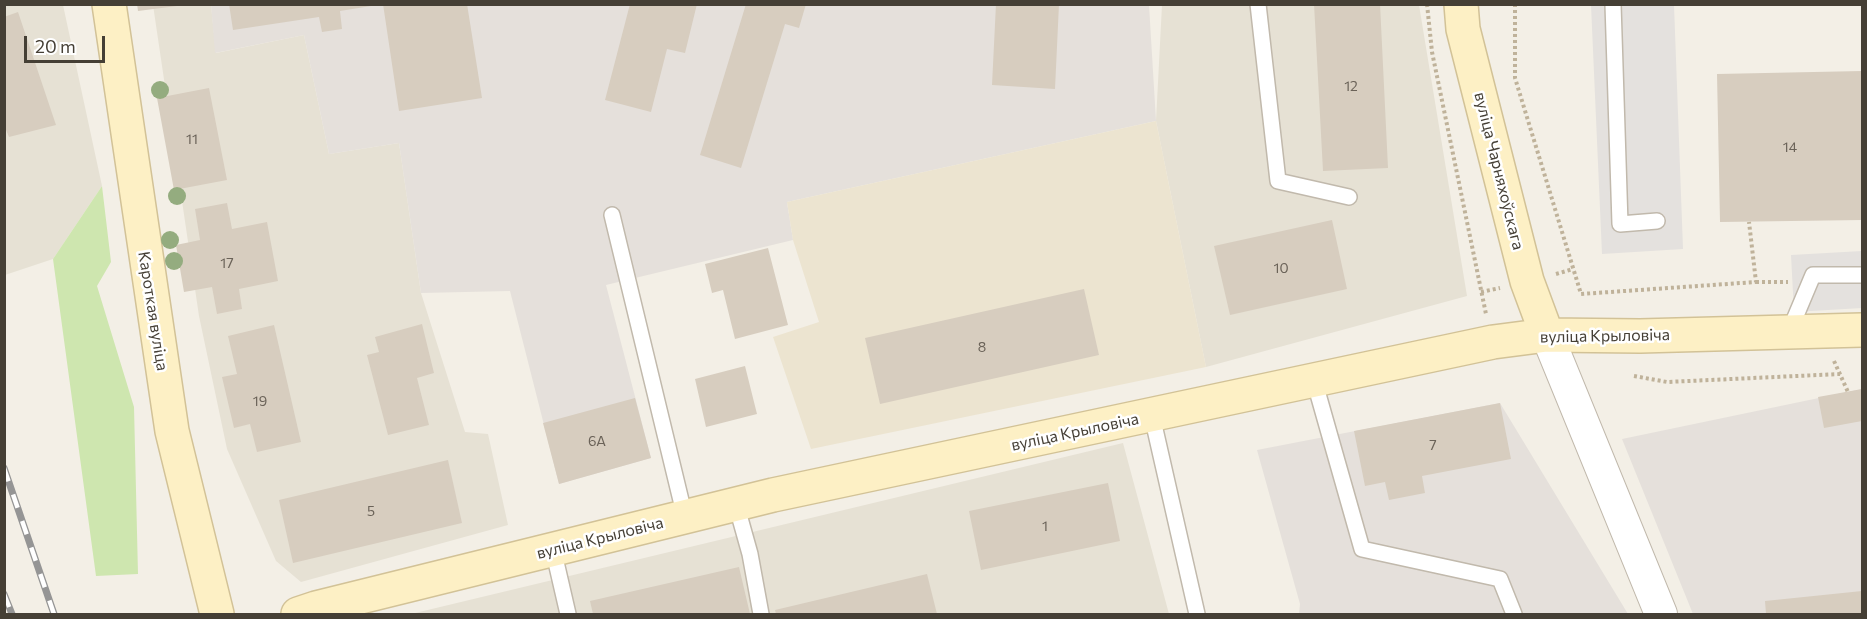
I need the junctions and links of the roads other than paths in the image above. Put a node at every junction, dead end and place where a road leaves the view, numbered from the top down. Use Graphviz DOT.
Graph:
graph roads {
  1 [pos="109,4"];
  2 [pos="1258,4"];
  3 [pos="1461,4"];
  4 [pos="1613,4"];
  5 [pos="1349,197"];
  6 [pos="612,215"];
  7 [pos="1657,221"];
  8 [pos="1863,275"];
  9 [pos="1863,330"];
  10 [pos="1788,333"];
  11 [pos="1547,335"];
  12 [pos="1314,380"];
  13 [pos="1152,416"];
  14 [pos="736,504"];
  15 [pos="685,517"];
  16 [pos="553,549"];
  17 [pos="217,615"];
  18 [pos="298,615"];
  19 [pos="568,615"];
  20 [pos="761,615"];
  21 [pos="1197,615"];
  22 [pos="1514,615"];
  23 [pos="1661,615"];
  1 -- 17 [label="main road, Кароткая вуліца"];
  2 -- 5 [label="lane"];
  3 -- 11 [label="main road, вуліца Чарняхоўскага"];
  4 -- 7 [label="lane"];
  6 -- 15 [label="lane"];
  8 -- 10 [label="lane"];
  9 -- 10 [label="main road, вуліца Крыловіча"];
  10 -- 11 [label="main road, вуліца Крыловіча"];
  11 -- 12 [label="main road, вуліца Крыловіча"];
  11 -- 23 [label="street"];
  12 -- 13 [label="main road, вуліца Крыловіча"];
  12 -- 22 [label="lane"];
  13 -- 14 [label="main road, вуліца Крыловіча"];
  13 -- 21 [label="lane"];
  14 -- 15 [label="main road, вуліца Крыловіча"];
  14 -- 20 [label="lane"];
  15 -- 16 [label="main road, вуліца Крыловіча"];
  16 -- 18 [label="main road, вуліца Крыловіча"];
  16 -- 19 [label="lane"];
}
